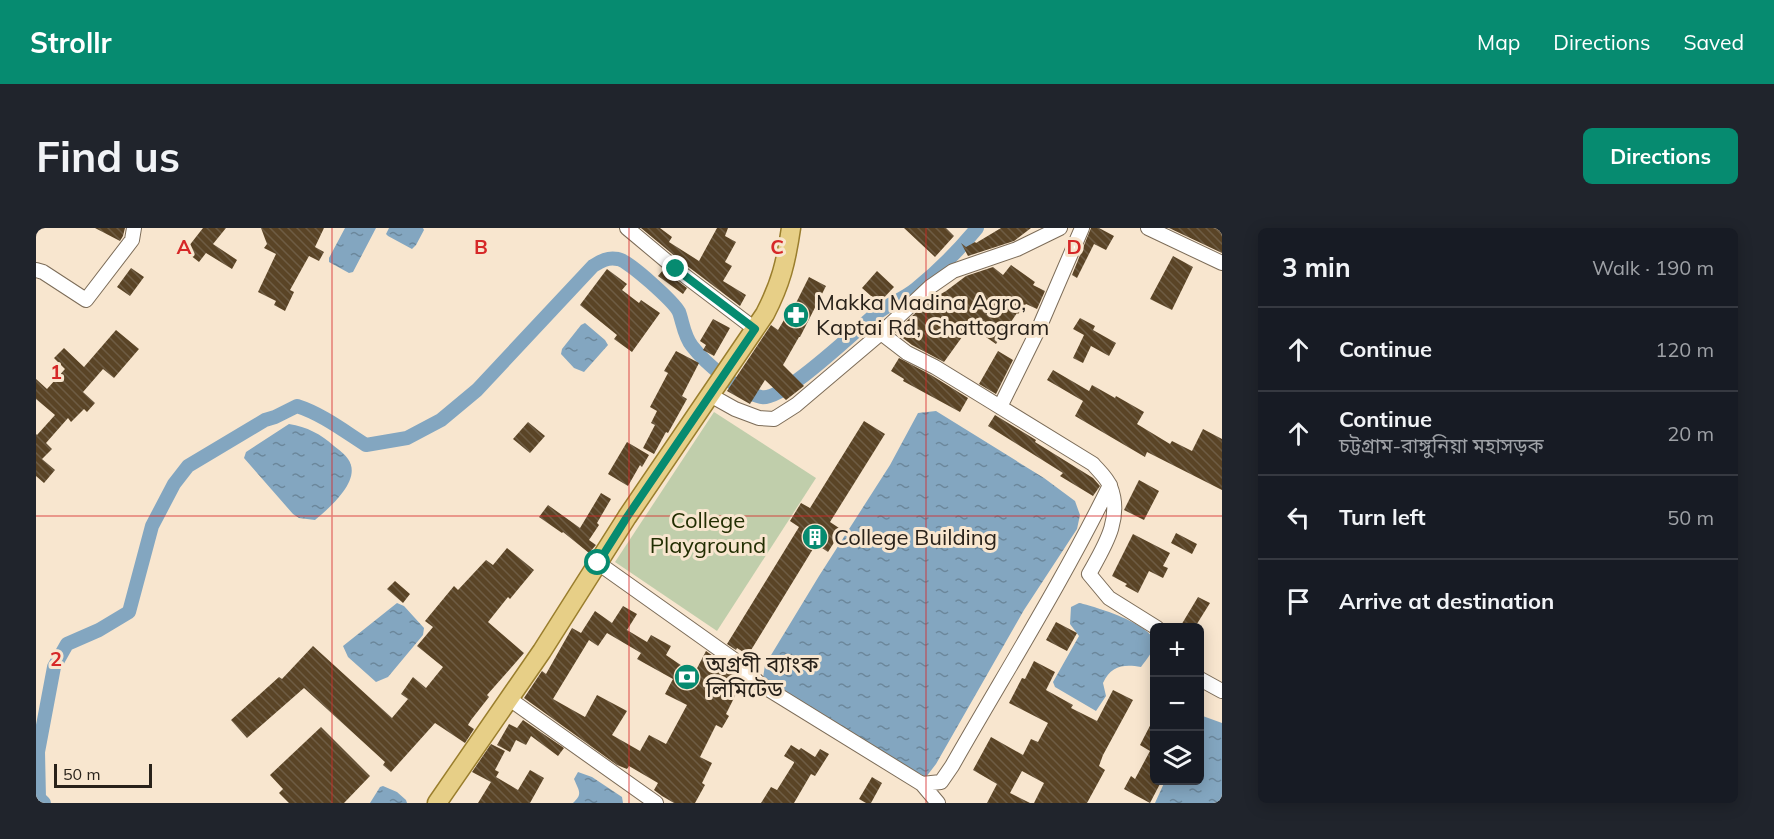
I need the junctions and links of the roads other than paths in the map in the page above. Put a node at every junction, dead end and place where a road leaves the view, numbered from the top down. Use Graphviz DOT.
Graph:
graph roads {
  1 [pos="134,228"];
  2 [pos="627,228"];
  3 [pos="790,228"];
  4 [pos="1060,228"];
  5 [pos="1082,228"];
  6 [pos="1148,228"];
  7 [pos="1222,264"];
  8 [pos="36,270"];
  9 [pos="755,329"];
  10 [pos="881,333"];
  11 [pos="711,394"];
  12 [pos="1000,406"];
  13 [pos="1110,485"];
  14 [pos="598,563"];
  15 [pos="1150,623"];
  16 [pos="1204,681"];
  17 [pos="1222,691"];
  18 [pos="508,698"];
  19 [pos="922,784"];
  20 [pos="437,803"];
  21 [pos="656,803"];
  22 [pos="938,803"];
  1 -- 8 [label="street"];
  2 -- 9 [label="street"];
  3 -- 9 [label="main road"];
  4 -- 10 [label="street"];
  5 -- 12 [label="street"];
  6 -- 7 [label="street"];
  9 -- 11 [label="main road"];
  10 -- 11 [label="street"];
  10 -- 12 [label="street"];
  11 -- 14 [label="main road"];
  12 -- 13 [label="street"];
  13 -- 15 [label="street"];
  13 -- 19 [label="street"];
  14 -- 18 [label="main road"];
  14 -- 19 [label="street"];
  16 -- 17 [label="street"];
  18 -- 20 [label="main road"];
  18 -- 21 [label="street"];
  19 -- 22 [label="street"];
}
